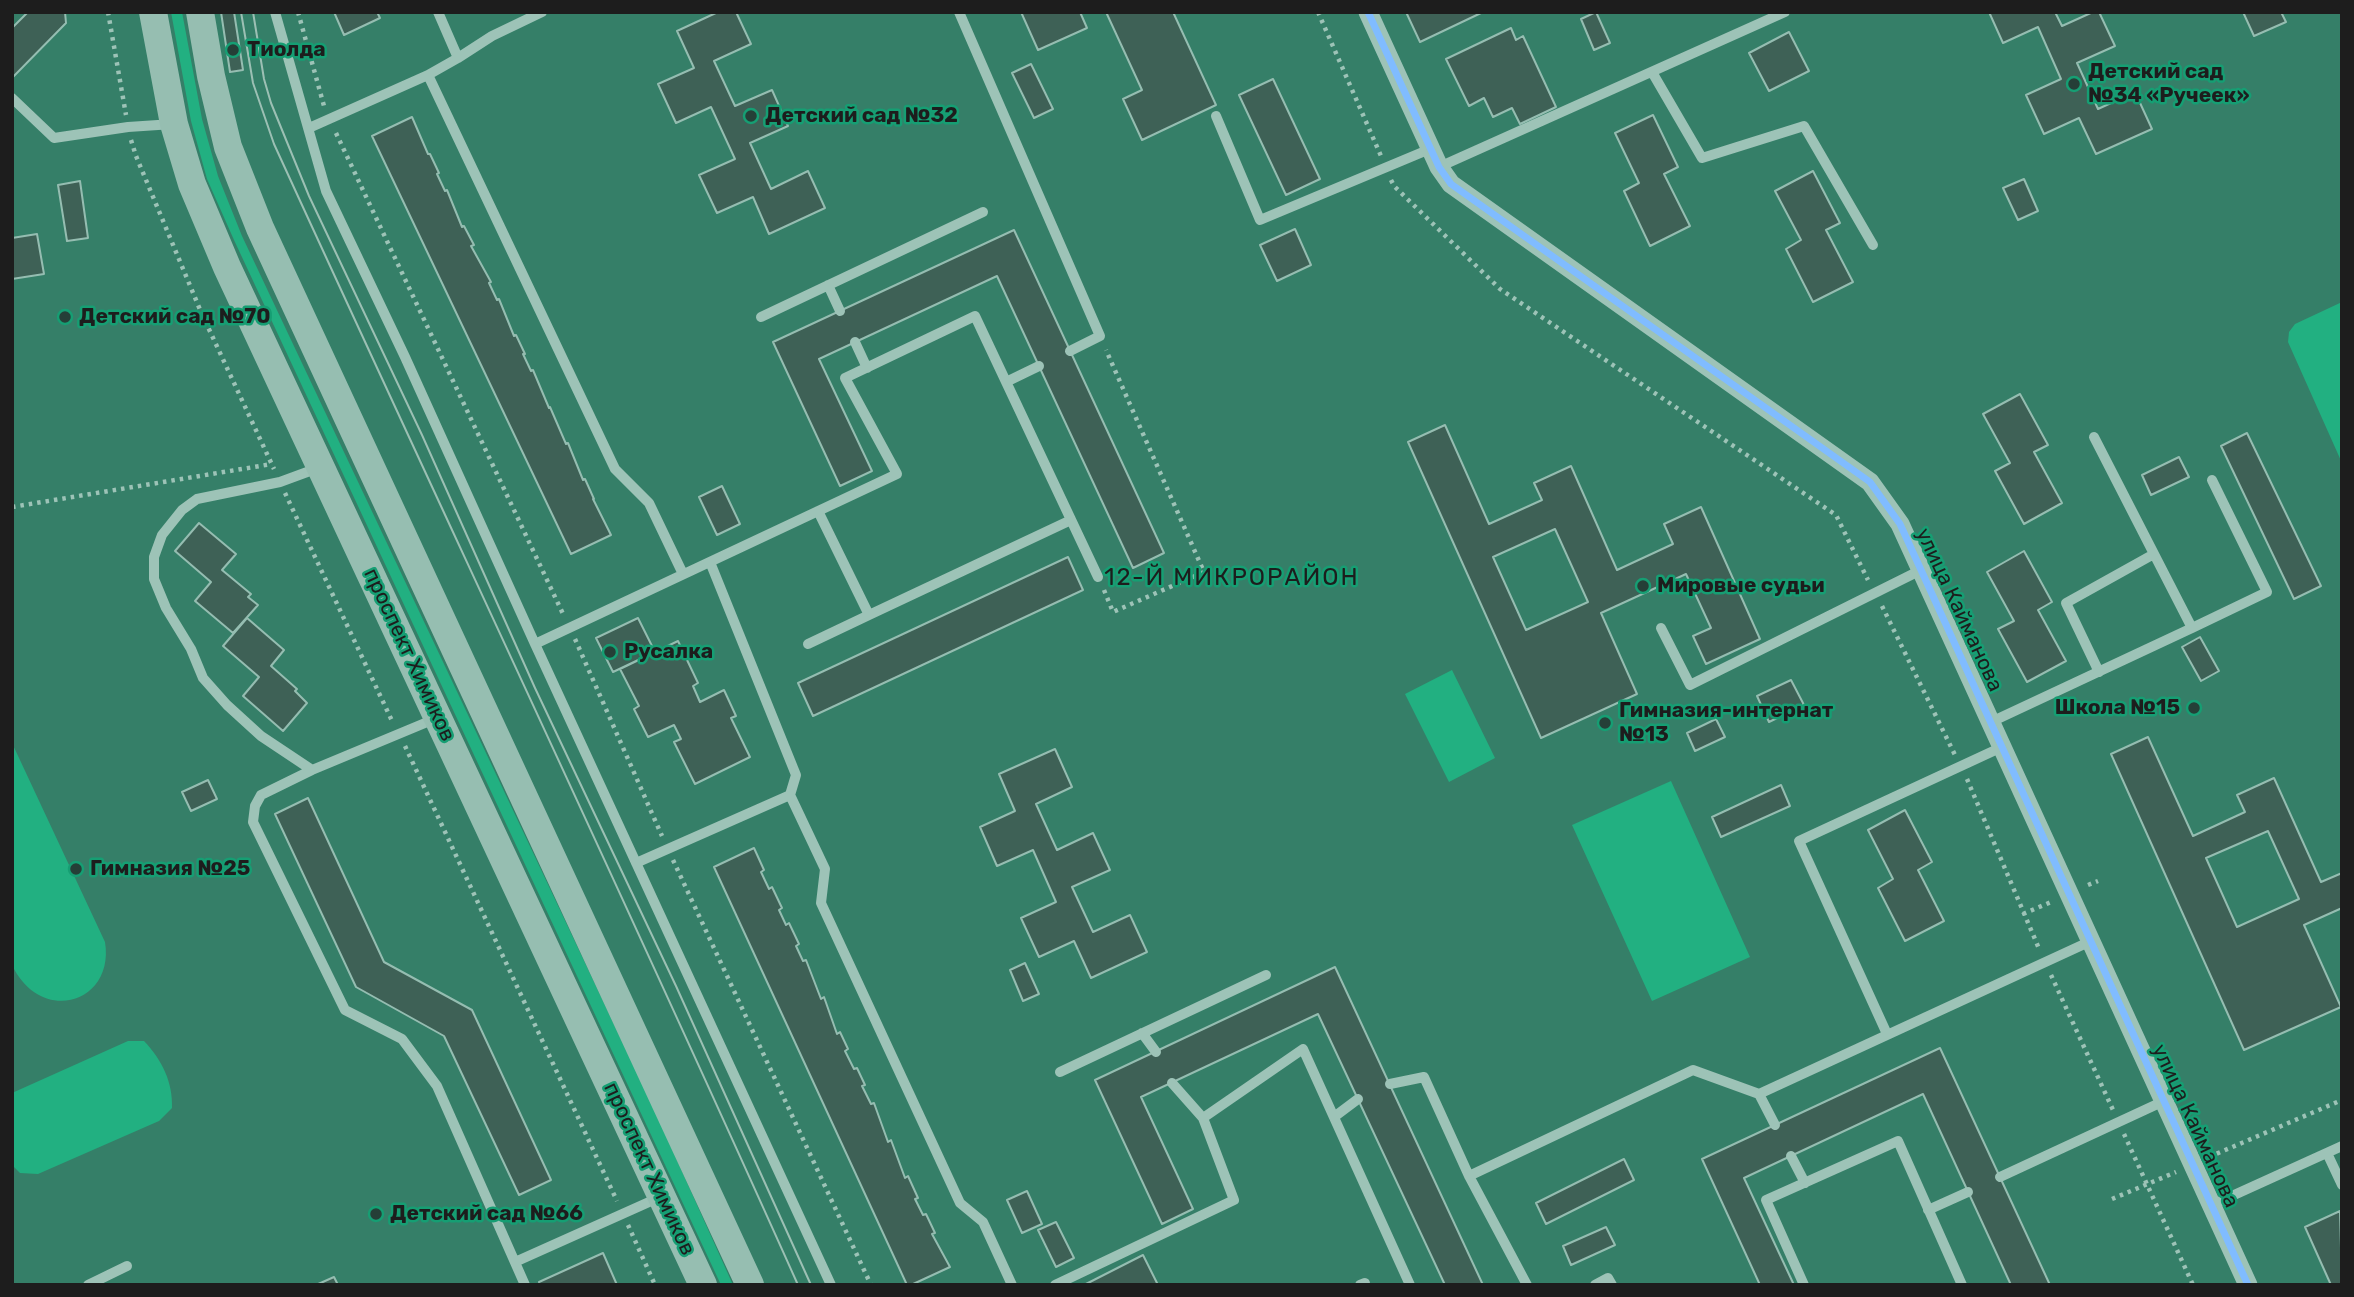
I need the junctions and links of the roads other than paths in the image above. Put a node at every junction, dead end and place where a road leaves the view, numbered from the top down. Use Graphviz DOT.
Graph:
graph roads {
  1 [pos="153,12"];
  2 [pos="200,12"];
  3 [pos="275,12"];
  4 [pos="438,12"];
  5 [pos="542,12"];
  6 [pos="959,12"];
  7 [pos="1368,12"];
  8 [pos="1785,12"];
  9 [pos="458,58"];
  10 [pos="1652,72"];
  11 [pos="428,75"];
  12 [pos="12,99"];
  13 [pos="1216,116"];
  14 [pos="174,124"];
  15 [pos="309,128"];
  16 [pos="1430,149"];
  17 [pos="1439,167"];
  18 [pos="983,212"];
  19 [pos="1873,245"];
  20 [pos="828,285"];
  21 [pos="840,311"];
  22 [pos="761,317"];
  23 [pos="855,342"];
  24 [pos="1070,351"];
  25 [pos="1039,366"];
  26 [pos="867,368"];
  27 [pos="1006,382"];
  28 [pos="2094,437"];
  29 [pos="322,466"];
  30 [pos="2211,480"];
  31 [pos="818,511"];
  32 [pos="1071,520"];
  33 [pos="2154,554"];
  34 [pos="709,562"];
  35 [pos="1922,570"];
  36 [pos="683,574"];
  37 [pos="1098,577"];
  38 [pos="869,615"];
  39 [pos="1661,628"];
  40 [pos="2192,628"];
  41 [pos="535,644"];
  42 [pos="808,644"];
  43 [pos="2098,672"];
  44 [pos="438,718"];
  45 [pos="1991,722"];
  46 [pos="2002,747"];
  47 [pos="312,770"];
  48 [pos="790,795"];
  49 [pos="636,863"];
  50 [pos="2091,941"];
  51 [pos="1266,975"];
  52 [pos="1142,1033"];
  53 [pos="1887,1034"];
  54 [pos="1156,1052"];
  55 [pos="1060,1072"];
  56 [pos="1172,1083"];
  57 [pos="1390,1084"];
  58 [pos="1759,1094"];
  59 [pos="1358,1099"];
  60 [pos="2164,1101"];
  61 [pos="1334,1117"];
  62 [pos="1203,1118"];
  63 [pos="1775,1125"];
  64 [pos="2342,1146"];
  65 [pos="2327,1153"];
  66 [pos="1791,1156"];
  67 [pos="1469,1176"];
  68 [pos="2000,1177"];
  69 [pos="1805,1183"];
  70 [pos="2342,1185"];
  71 [pos="1968,1192"];
  72 [pos="662,1196"];
  73 [pos="2212,1205"];
  74 [pos="1928,1210"];
  75 [pos="514,1262"];
  76 [pos="127,1266"];
  77 [pos="88,1285"];
  78 [pos="525,1285"];
  79 [pos="702,1285"];
  80 [pos="750,1285"];
  81 [pos="831,1285"];
  82 [pos="1012,1285"];
  83 [pos="1055,1285"];
  84 [pos="1410,1285"];
  85 [pos="1527,1285"];
  86 [pos="1595,1285"];
  87 [pos="1612,1285"];
  88 [pos="1804,1285"];
  89 [pos="1962,1285"];
  90 [pos="2248,1285"];
  1 -- 14 [label="main road, проспект Химиков"];
  2 -- 80 [label="main road, проспект Химиков"];
  3 -- 15 [label="lane"];
  4 -- 9 [label="lane"];
  5 -- 9 [label="lane"];
  6 -- 24 [label="lane"];
  7 -- 16 [label="street, улица Кайманова"];
  8 -- 10 [label="lane"];
  9 -- 11 [label="lane"];
  10 -- 17 [label="lane"];
  10 -- 19 [label="lane"];
  11 -- 15 [label="lane"];
  11 -- 36 [label="lane"];
  12 -- 14 [label="lane"];
  13 -- 16 [label="lane"];
  14 -- 29 [label="main road, проспект Химиков"];
  15 -- 41 [label="lane"];
  16 -- 17 [label="street, улица Кайманова"];
  17 -- 35 [label="street, улица Кайманова"];
  18 -- 20 [label="lane"];
  20 -- 21 [label="lane"];
  20 -- 22 [label="lane"];
  23 -- 26 [label="lane"];
  25 -- 27 [label="lane"];
  26 -- 27 [label="lane"];
  26 -- 31 [label="lane"];
  27 -- 32 [label="lane"];
  28 -- 33 [label="lane"];
  29 -- 44 [label="main road, проспект Химиков"];
  29 -- 47 [label="lane"];
  30 -- 40 [label="lane"];
  31 -- 34 [label="lane"];
  31 -- 38 [label="lane"];
  32 -- 37 [label="lane"];
  32 -- 38 [label="lane"];
  33 -- 40 [label="lane"];
  33 -- 43 [label="lane"];
  34 -- 36 [label="lane"];
  34 -- 48 [label="lane"];
  35 -- 39 [label="lane"];
  35 -- 45 [label="street, улица Кайманова"];
  36 -- 41 [label="lane"];
  38 -- 42 [label="lane"];
  40 -- 43 [label="lane"];
  41 -- 49 [label="lane"];
  43 -- 45 [label="lane"];
  44 -- 47 [label="lane"];
  44 -- 72 [label="main road, проспект Химиков"];
  45 -- 46 [label="street, улица Кайманова"];
  46 -- 50 [label="street, улица Кайманова"];
  46 -- 53 [label="lane"];
  47 -- 75 [label="lane"];
  48 -- 49 [label="lane"];
  48 -- 82 [label="lane"];
  49 -- 81 [label="lane"];
  50 -- 53 [label="lane"];
  50 -- 60 [label="street, улица Кайманова"];
  51 -- 52 [label="lane"];
  52 -- 54 [label="lane"];
  52 -- 55 [label="lane"];
  53 -- 58 [label="lane"];
  56 -- 62 [label="lane"];
  57 -- 67 [label="lane"];
  58 -- 63 [label="lane"];
  58 -- 67 [label="lane"];
  59 -- 61 [label="lane"];
  60 -- 68 [label="lane"];
  60 -- 73 [label="street, улица Кайманова"];
  61 -- 62 [label="lane"];
  61 -- 84 [label="lane"];
  62 -- 83 [label="lane"];
  64 -- 65 [label="lane"];
  65 -- 70 [label="lane"];
  65 -- 73 [label="lane"];
  66 -- 69 [label="lane"];
  67 -- 85 [label="lane"];
  69 -- 74 [label="lane"];
  69 -- 88 [label="lane"];
  71 -- 74 [label="lane"];
  72 -- 75 [label="lane"];
  72 -- 79 [label="main road, проспект Химиков"];
  73 -- 90 [label="street, улица Кайманова"];
  74 -- 89 [label="lane"];
  75 -- 78 [label="lane"];
  76 -- 77 [label="lane"];
  86 -- 87 [label="lane"];
}
